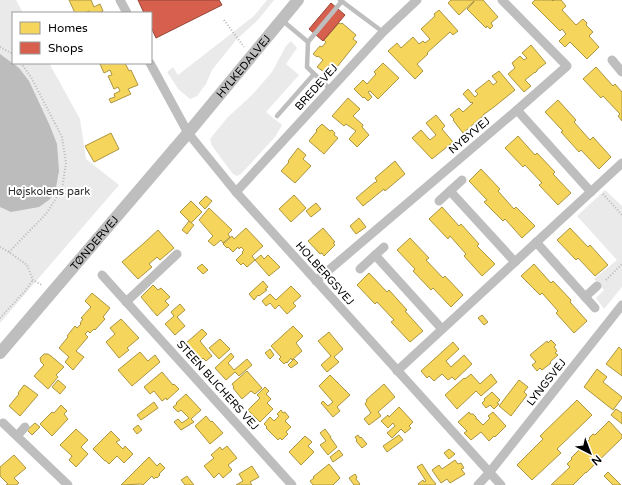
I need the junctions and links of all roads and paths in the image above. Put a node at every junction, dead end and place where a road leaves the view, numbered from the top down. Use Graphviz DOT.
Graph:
graph roads {
  1 [pos="120,0"];
  2 [pos="298,0"];
  3 [pos="417,0"];
  4 [pos="502,0"];
  5 [pos="341,1"];
  6 [pos="126,12"];
  7 [pos="224,20"];
  8 [pos="282,20"];
  9 [pos="383,32"];
  10 [pos="308,42"];
  11 [pos="0,46"];
  12 [pos="12,53"];
  13 [pos="251,56"];
  14 [pos="22,64"];
  15 [pos="151,64"];
  16 [pos="314,74"];
  17 [pos="330,89"];
  18 [pos="517,110"];
  19 [pos="277,116"];
  20 [pos="188,133"];
  21 [pos="622,163"];
  22 [pos="462,180"];
  23 [pos="594,189"];
  24 [pos="450,191"];
  25 [pos="236,192"];
  26 [pos="439,201"];
  27 [pos="622,215"];
  28 [pos="536,242"];
  29 [pos="0,247"];
  30 [pos="384,247"];
  31 [pos="10,252"];
  32 [pos="177,254"];
  33 [pos="375,255"];
  34 [pos="515,262"];
  35 [pos="622,264"];
  36 [pos="360,269"];
  37 [pos="102,275"];
  38 [pos="33,280"];
  39 [pos="316,281"];
  40 [pos="597,286"];
  41 [pos="53,292"];
  42 [pos="585,297"];
  43 [pos="126,302"];
  44 [pos="622,305"];
  45 [pos="595,308"];
  46 [pos="0,318"];
  47 [pos="442,329"];
  48 [pos="0,353"];
  49 [pos="397,371"];
  50 [pos="3,423"];
  51 [pos="25,427"];
  52 [pos="17,436"];
  53 [pos="490,473"];
  54 [pos="68,485"];
  55 [pos="292,485"];
  56 [pos="478,485"];
  57 [pos="501,485"];
  1 -- 6 [label="street"];
  2 -- 8 [label="street, HYLKEDALVEJ"];
  3 -- 9 [label="street, BREDEVEJ"];
  4 -- 18 [label="street, NYBYVEJ"];
  5 -- 9 [label="lane"];
  5 -- 10 [label="lane"];
  7 -- 13 [label="path"];
  8 -- 10 [label="lane"];
  8 -- 13 [label="street, HYLKEDALVEJ"];
  9 -- 17 [label="street, BREDEVEJ"];
  10 -- 16 [label="lane"];
  11 -- 12 [label="path"];
  13 -- 20 [label="street, HYLKEDALVEJ"];
  14 -- 31 [label="path"];
  15 -- 20 [label="street, HOLBERGSVEJ"];
  16 -- 17 [label="lane"];
  16 -- 19 [label="lane"];
  17 -- 25 [label="street, BREDEVEJ"];
  18 -- 23 [label="street"];
  18 -- 39 [label="street, NYBYVEJ"];
  20 -- 25 [label="street, HOLBERGSVEJ"];
  20 -- 41 [label="street, TØNDERVEJ"];
  21 -- 23 [label="street"];
  22 -- 24 [label="street"];
  23 -- 27 [label="path"];
  23 -- 28 [label="street"];
  24 -- 26 [label="street"];
  24 -- 34 [label="street"];
  25 -- 39 [label="street, HOLBERGSVEJ"];
  28 -- 34 [label="street"];
  28 -- 42 [label="street"];
  29 -- 31 [label="path"];
  30 -- 33 [label="street"];
  31 -- 38 [label="path"];
  32 -- 43 [label="street"];
  33 -- 36 [label="street"];
  33 -- 47 [label="street"];
  34 -- 47 [label="street"];
  35 -- 40 [label="path"];
  37 -- 43 [label="street, STEEN BLICHERS VEJ"];
  38 -- 41 [label="path"];
  38 -- 46 [label="path"];
  39 -- 49 [label="street, HOLBERGSVEJ"];
  40 -- 42 [label="street"];
  41 -- 48 [label="street, TØNDERVEJ"];
  42 -- 45 [label="street"];
  43 -- 55 [label="street, STEEN BLICHERS VEJ"];
  44 -- 53 [label="street, LYNGSVEJ"];
  47 -- 49 [label="street"];
  49 -- 53 [label="street, HOLBERGSVEJ"];
  50 -- 52 [label="street"];
  51 -- 52 [label="street"];
  52 -- 54 [label="street"];
  53 -- 56 [label="street, LYNGSVEJ"];
  53 -- 57 [label="street, HOLBERGSVEJ"];
}
